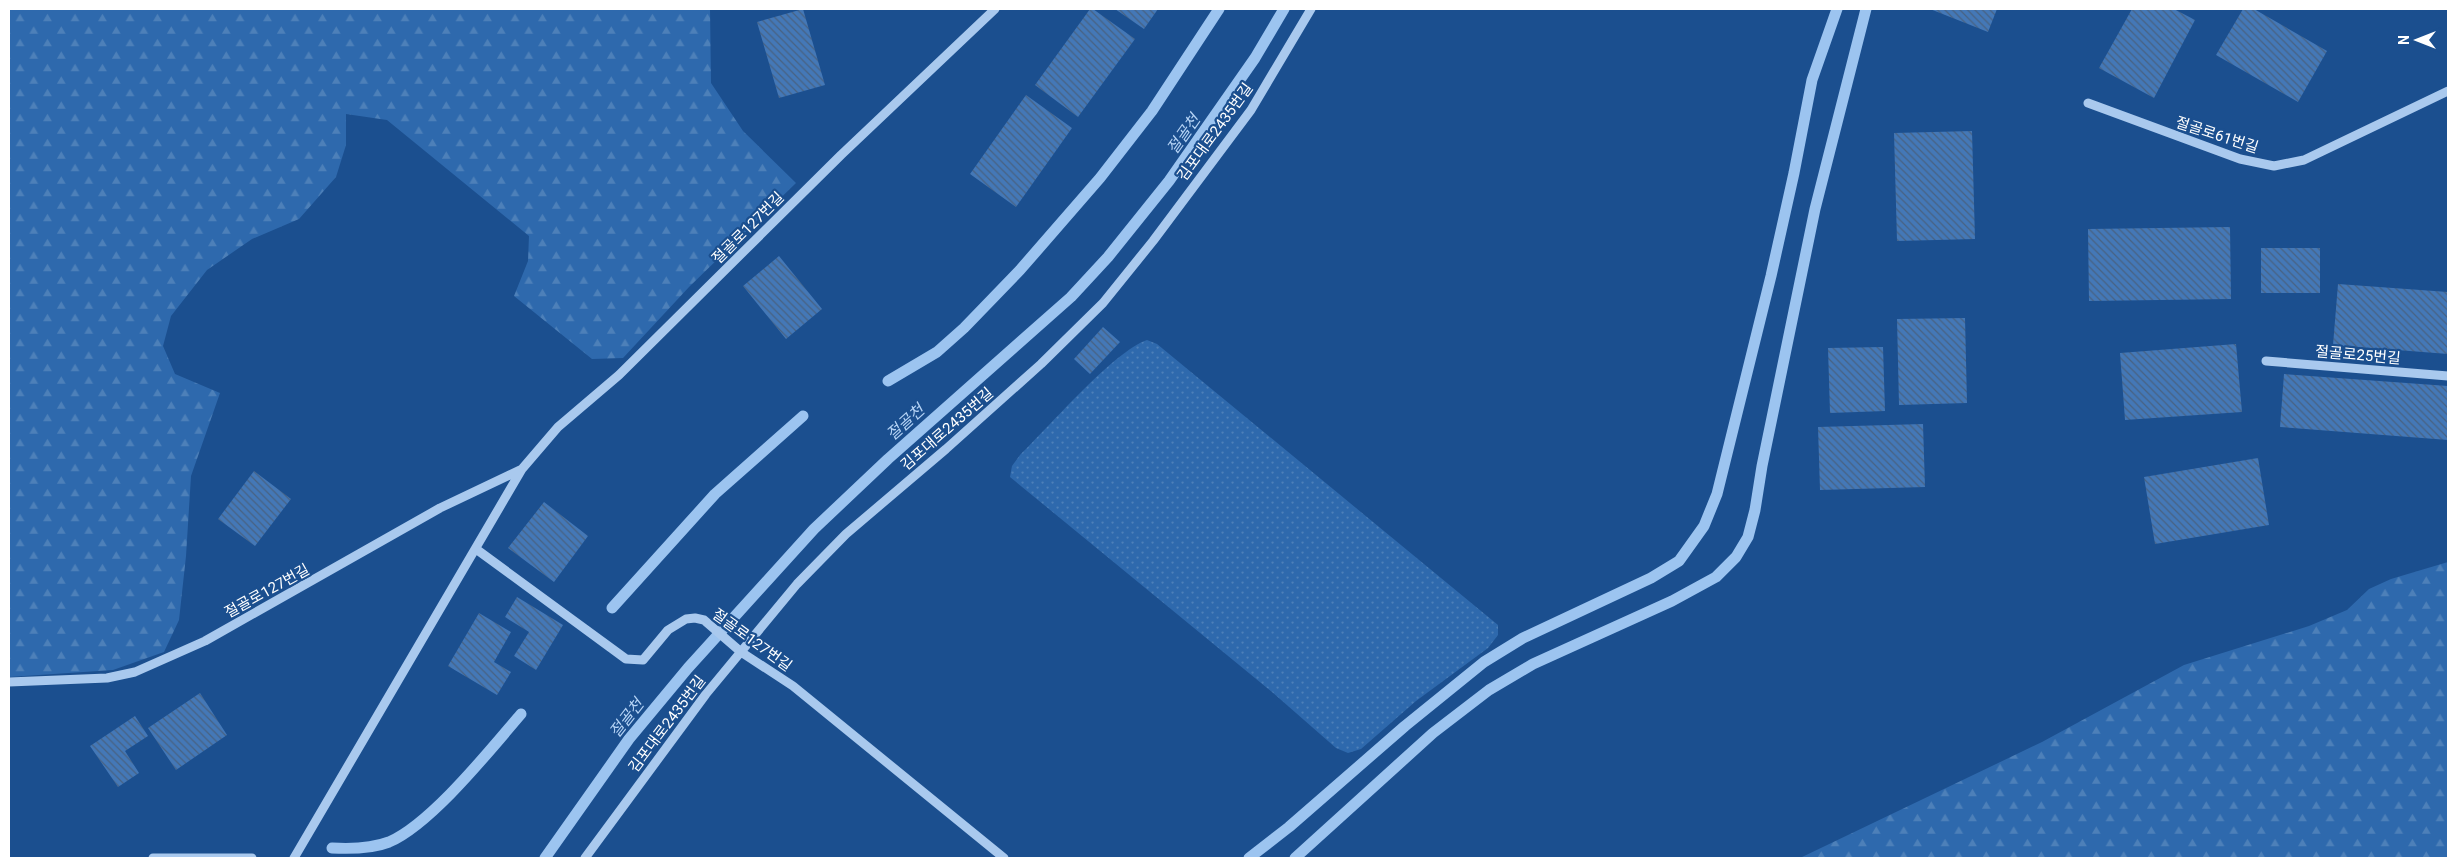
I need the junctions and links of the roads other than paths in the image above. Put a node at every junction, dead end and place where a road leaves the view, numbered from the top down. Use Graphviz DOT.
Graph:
graph roads {
  1 [pos="995,9"];
  2 [pos="1311,9"];
  3 [pos="2448,91"];
  4 [pos="2088,103"];
  5 [pos="2266,361"];
  6 [pos="2448,376"];
  7 [pos="522,469"];
  8 [pos="476,549"];
  9 [pos="741,652"];
  10 [pos="9,682"];
  11 [pos="152,858"];
  12 [pos="252,858"];
  13 [pos="294,858"];
  14 [pos="585,858"];
  15 [pos="1004,858"];
  1 -- 7 [label="lane, 절골로127번길"];
  2 -- 9 [label="lane, 김포대로2435번길"];
  3 -- 4 [label="lane, 절골로61번길"];
  5 -- 6 [label="lane, 절골로25번길"];
  7 -- 8 [label="lane, 절골로127번길"];
  7 -- 10 [label="lane, 절골로127번길"];
  8 -- 9 [label="lane, 절골로127번길"];
  8 -- 13 [label="lane, 절골로127번길"];
  9 -- 14 [label="lane, 김포대로2435번길"];
  9 -- 15 [label="lane, 절골로127번길"];
  11 -- 12 [label="lane"];
}
